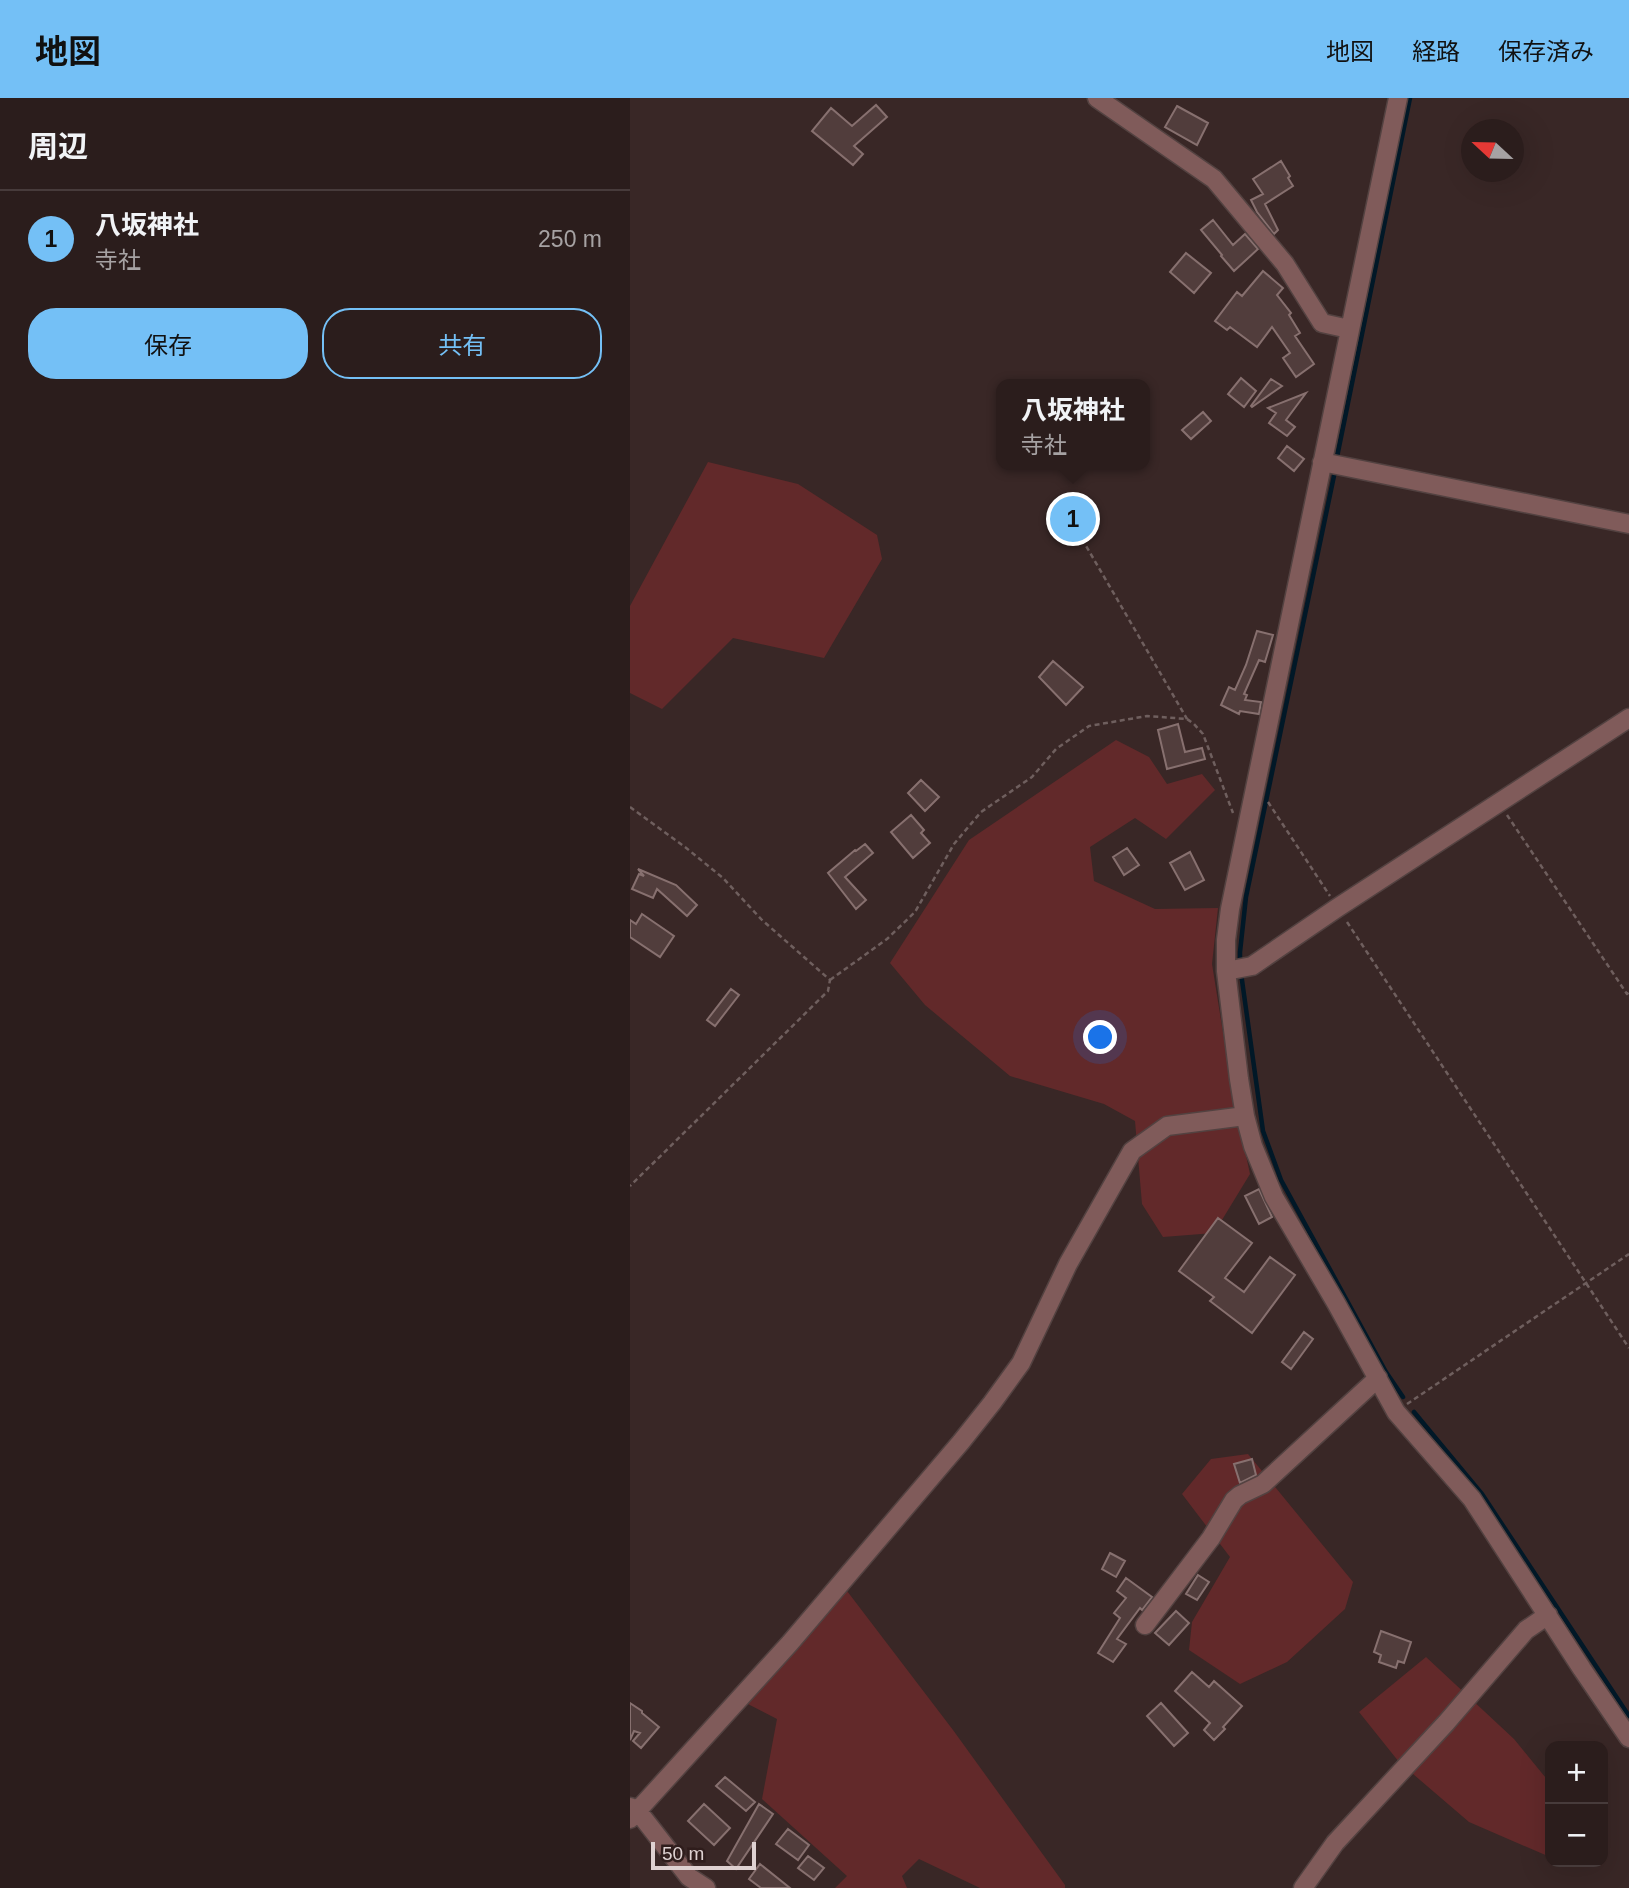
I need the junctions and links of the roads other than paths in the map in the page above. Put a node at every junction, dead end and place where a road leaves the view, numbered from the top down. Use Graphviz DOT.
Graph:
graph roads {
  1 [pos="1097,98"];
  2 [pos="1398,98"];
  3 [pos="1349,329"];
  4 [pos="1322,462"];
  5 [pos="1629,524"];
  6 [pos="1629,718"];
  7 [pos="1236,969"];
  8 [pos="1245,1116"];
  9 [pos="1378,1378"];
  10 [pos="1549,1615"];
  11 [pos="1145,1625"];
  12 [pos="1629,1738"];
  13 [pos="632,1812"];
  14 [pos="706,1888"];
  15 [pos="1303,1888"];
  1 -- 3 [label="street"];
  2 -- 3 [label="street"];
  3 -- 4 [label="street"];
  4 -- 5 [label="street"];
  4 -- 7 [label="street"];
  6 -- 7 [label="street"];
  7 -- 8 [label="street"];
  8 -- 9 [label="street"];
  8 -- 13 [label="street"];
  9 -- 10 [label="street"];
  9 -- 11 [label="street"];
  10 -- 12 [label="street"];
  10 -- 15 [label="street"];
  13 -- 14 [label="street"];
}
